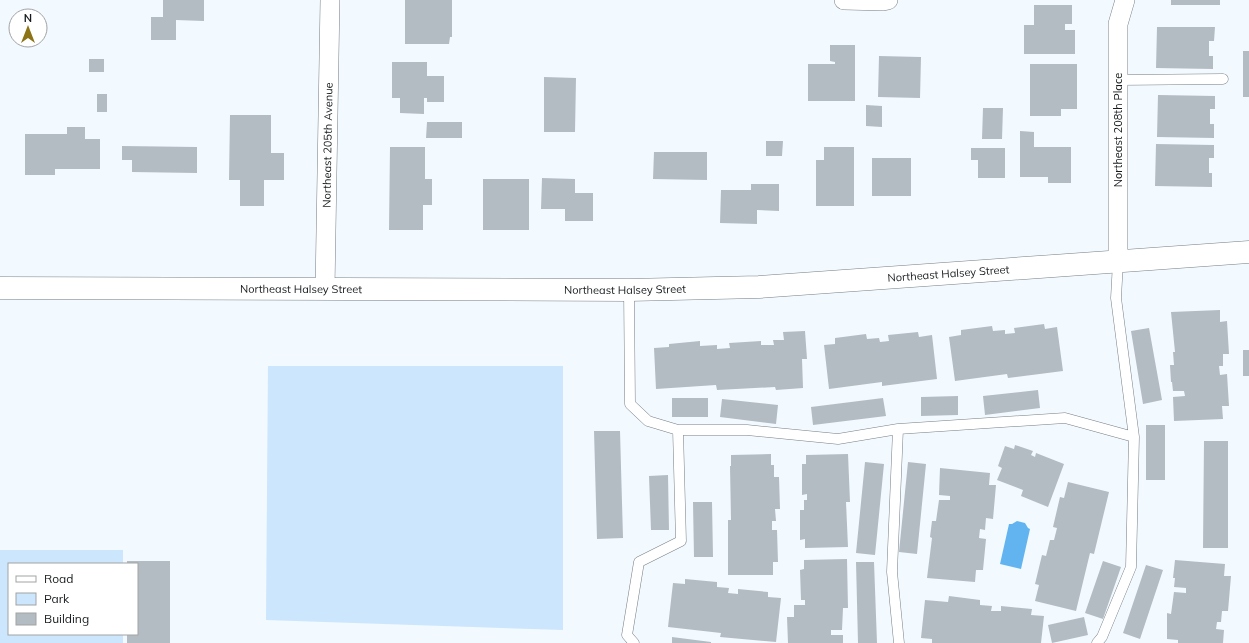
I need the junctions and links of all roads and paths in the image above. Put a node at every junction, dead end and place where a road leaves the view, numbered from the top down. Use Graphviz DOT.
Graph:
graph roads {
  1 [pos="330,0"];
  2 [pos="844,0"];
  3 [pos="888,0"];
  4 [pos="1125,0"];
  5 [pos="1223,79"];
  6 [pos="1118,80"];
  7 [pos="1249,252"];
  8 [pos="1118,262"];
  9 [pos="0,288"];
  10 [pos="325,289"];
  11 [pos="629,290"];
  12 [pos="898,429"];
  13 [pos="678,430"];
  14 [pos="1134,437"];
  15 [pos="634,643"];
  16 [pos="899,643"];
  17 [pos="1097,643"];
  1 -- 10 [label="street, Northeast 205th Avenue"];
  2 -- 3 [label="street"];
  4 -- 6 [label="street, Northeast 208th Place"];
  5 -- 6 [label="lane"];
  6 -- 8 [label="street, Northeast 208th Place"];
  7 -- 8 [label="street, Northeast Halsey Street"];
  8 -- 11 [label="street, Northeast Halsey Street"];
  8 -- 14 [label="lane"];
  9 -- 10 [label="street, Northeast Halsey Street"];
  10 -- 11 [label="street, Northeast Halsey Street"];
  11 -- 13 [label="lane"];
  12 -- 13 [label="lane"];
  12 -- 14 [label="lane"];
  12 -- 16 [label="lane"];
  13 -- 15 [label="lane"];
  14 -- 17 [label="lane"];
}
